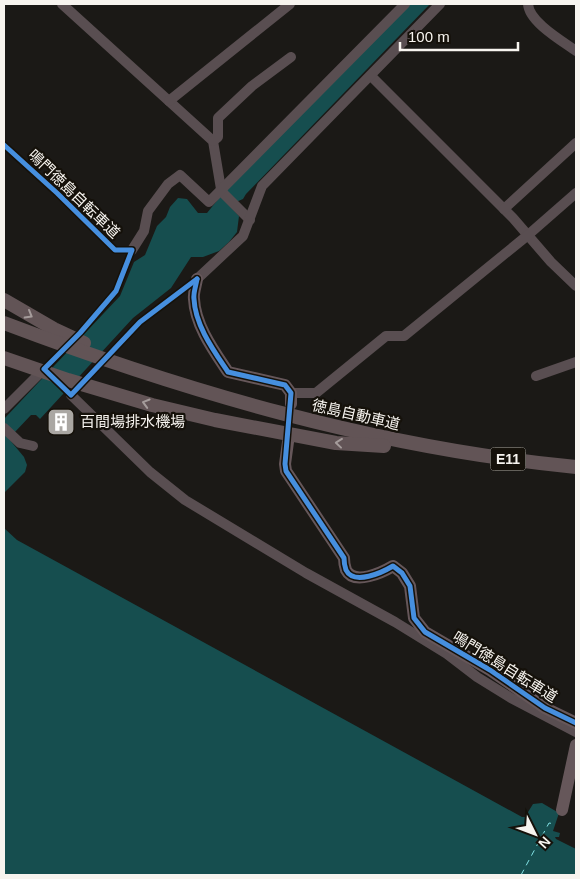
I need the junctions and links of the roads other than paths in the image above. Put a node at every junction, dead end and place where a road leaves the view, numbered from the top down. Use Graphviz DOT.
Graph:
graph roads {
  1 [pos="62,4"];
  2 [pos="290,4"];
  3 [pos="405,4"];
  4 [pos="440,4"];
  5 [pos="528,4"];
  6 [pos="576,51"];
  7 [pos="291,57"];
  8 [pos="371,76"];
  9 [pos="169,101"];
  10 [pos="213,141"];
  11 [pos="576,143"];
  12 [pos="223,192"];
  13 [pos="576,193"];
  14 [pos="504,209"];
  15 [pos="249,218"];
  16 [pos="528,235"];
  17 [pos="132,250"];
  18 [pos="197,279"];
  19 [pos="576,286"];
  20 [pos="4,300"];
  21 [pos="4,321"];
  22 [pos="4,358"];
  23 [pos="576,362"];
  24 [pos="131,368"];
  25 [pos="44,369"];
  26 [pos="536,376"];
  27 [pos="71,395"];
  28 [pos="291,399"];
  29 [pos="4,409"];
  30 [pos="4,428"];
  31 [pos="288,442"];
  32 [pos="33,446"];
  33 [pos="440,449"];
  34 [pos="576,467"];
  35 [pos="576,723"];
  36 [pos="576,732"];
  37 [pos="576,745"];
  38 [pos="562,810"];
  1 -- 9 [label="street"];
  2 -- 9 [label="street"];
  3 -- 12 [label="street"];
  4 -- 8 [label="street"];
  5 -- 6 [label="street"];
  7 -- 10 [label="street"];
  8 -- 14 [label="street"];
  8 -- 15 [label="street"];
  9 -- 10 [label="street"];
  10 -- 12 [label="street"];
  11 -- 14 [label="street"];
  12 -- 15 [label="street"];
  12 -- 17 [label="street"];
  13 -- 16 [label="street"];
  14 -- 16 [label="street"];
  15 -- 18 [label="street"];
  16 -- 19 [label="street"];
  16 -- 28 [label="street"];
  18 -- 28 [label="main road"];
  20 -- 24 [label="highway, one-way"];
  21 -- 24 [label="highway, 徳島自動車道 / E11"];
  33 -- 22 [label="highway, one-way"];
  23 -- 26 [label="street"];
  24 -- 33 [label="highway, 徳島自動車道 / E11"];
  25 -- 29 [label="street"];
  27 -- 36 [label="street"];
  30 -- 32 [label="street"];
  31 -- 35 [label="main road, 鳴門徳島自転車道"];
  33 -- 34 [label="highway, 徳島自動車道 / E11"];
  37 -- 38 [label="main road"];
}
